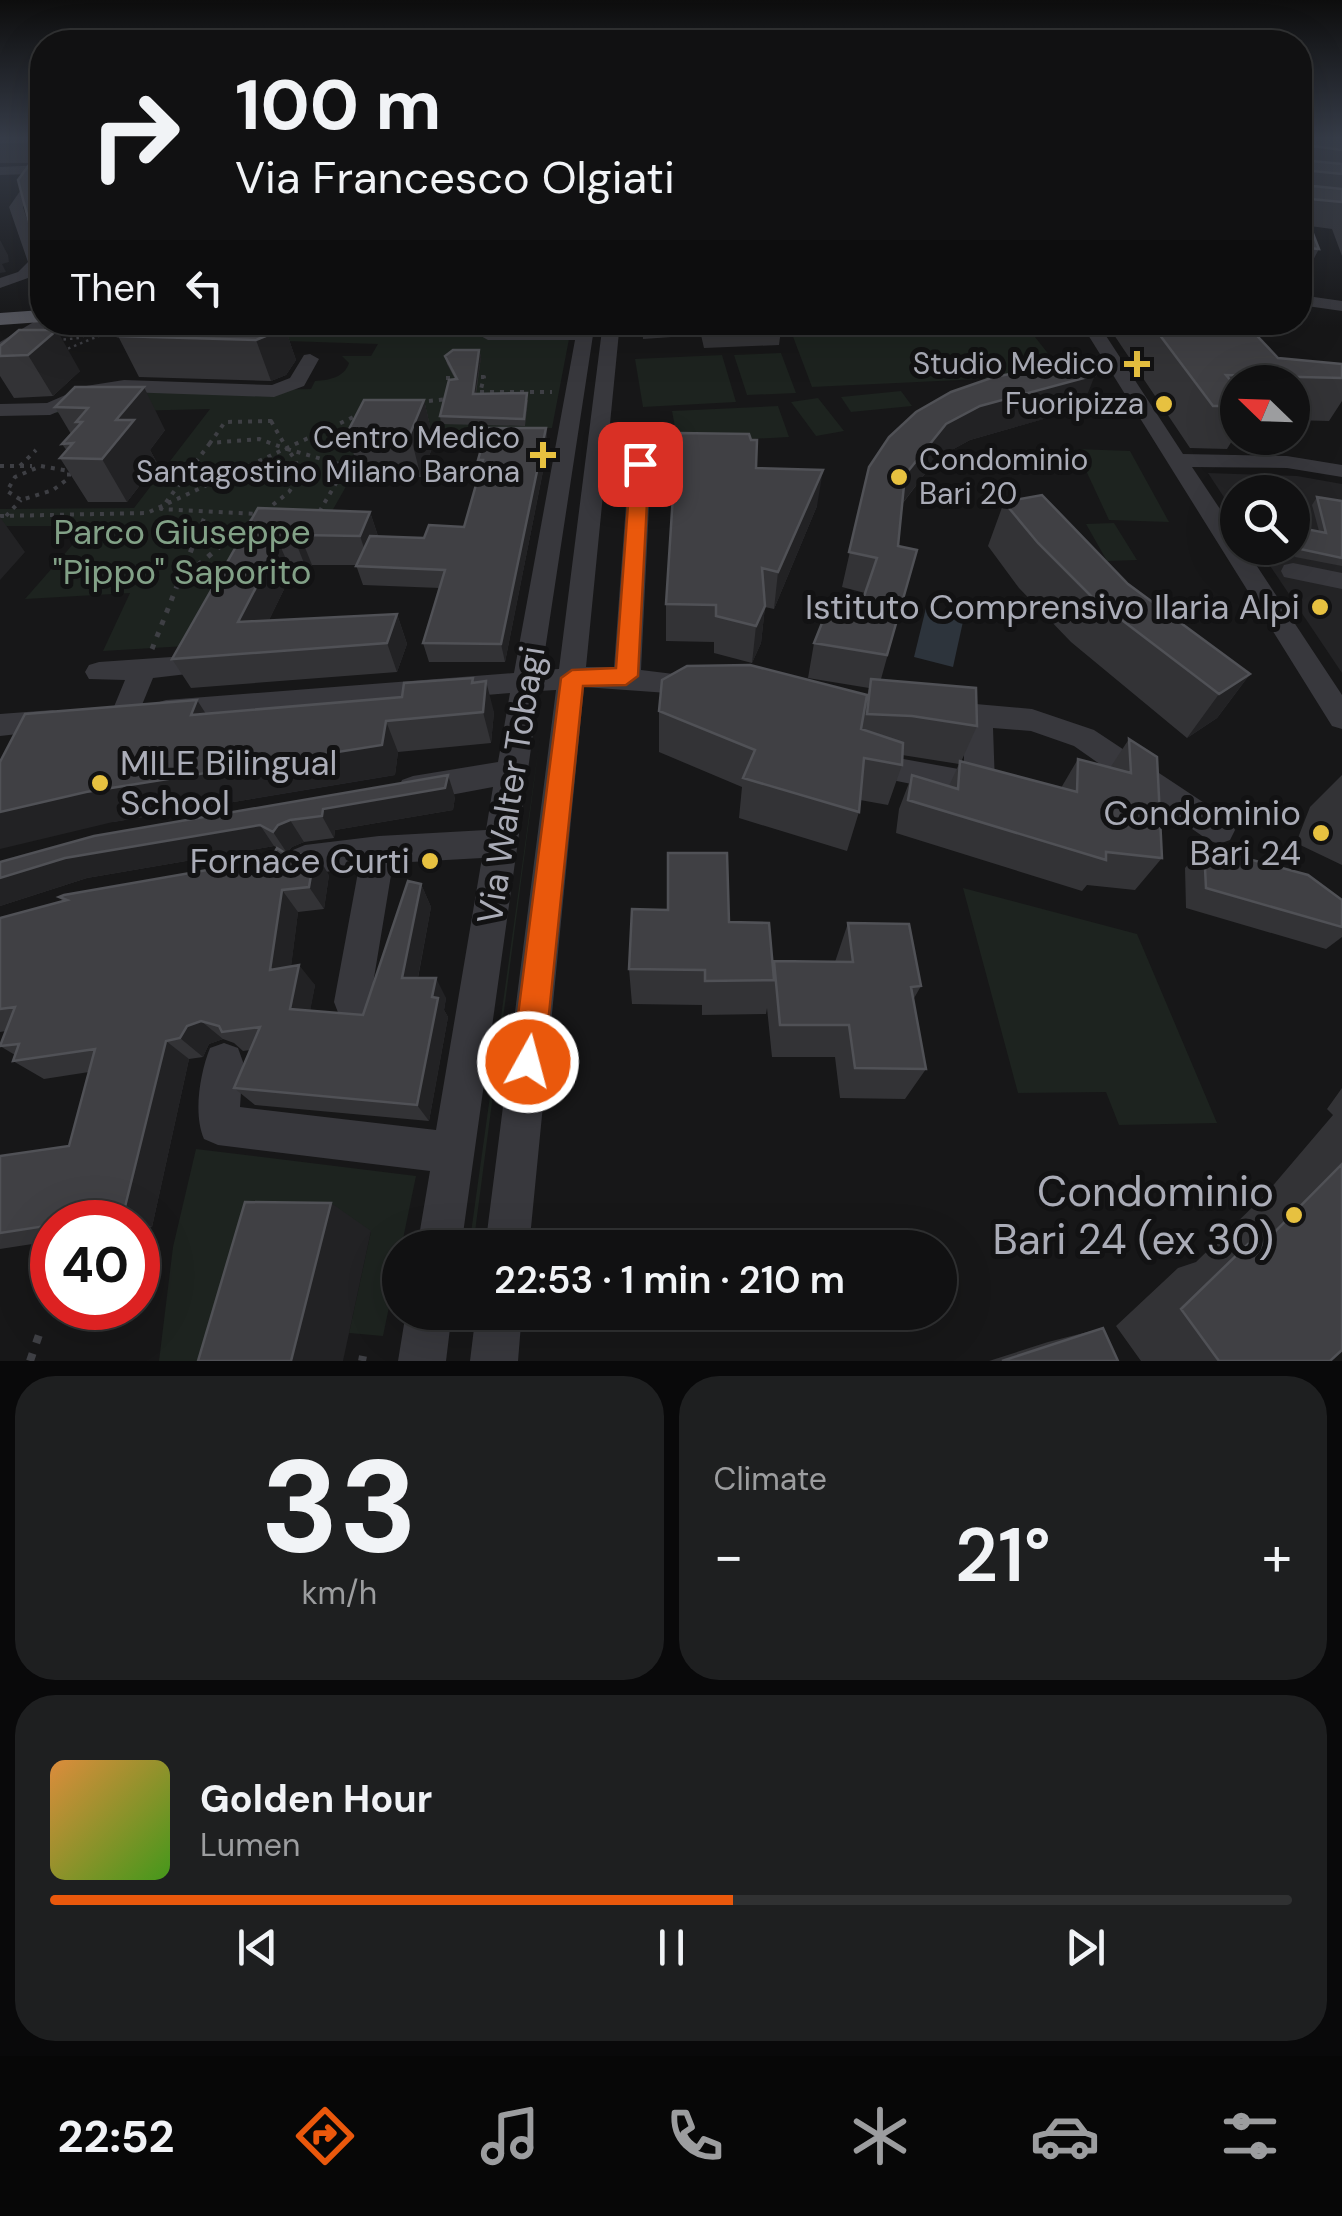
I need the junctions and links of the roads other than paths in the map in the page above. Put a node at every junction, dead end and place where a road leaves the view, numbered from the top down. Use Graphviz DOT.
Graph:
graph roads {
  1 [pos="21,200"];
  2 [pos="30,246"];
  3 [pos="30,269"];
  4 [pos="0,283"];
  5 [pos="0,296"];
  6 [pos="30,297"];
  7 [pos="1312,302"];
  8 [pos="30,305"];
  9 [pos="1342,306"];
  10 [pos="5,323"];
  11 [pos="30,324"];
  12 [pos="30,332"];
  13 [pos="585,335"];
  14 [pos="611,335"];
  15 [pos="1096,335"];
  16 [pos="0,350"];
  17 [pos="310,359"];
  18 [pos="0,410"];
  19 [pos="1176,460"];
  20 [pos="640,464"];
  21 [pos="1342,471"];
  22 [pos="1293,571"];
  23 [pos="1342,582"];
  24 [pos="186,666"];
  25 [pos="142,669"];
  26 [pos="99,672"];
  27 [pos="626,676"];
  28 [pos="572,678"];
  29 [pos="526,680"];
  30 [pos="731,689"];
  31 [pos="907,708"];
  32 [pos="106,716"];
  33 [pos="978,716"];
  34 [pos="1342,718"];
  35 [pos="0,725"];
  36 [pos="898,770"];
  37 [pos="511,772"];
  38 [pos="377,795"];
  39 [pos="1219,830"];
  40 [pos="501,843"];
  41 [pos="379,850"];
  42 [pos="305,860"];
  43 [pos="352,1002"];
  44 [pos="224,1062"];
  45 [pos="454,1153"];
  46 [pos="442,1230"];
  47 [pos="509,1230"];
  48 [pos="427,1330"];
  49 [pos="497,1330"];
  50 [pos="422,1361"];
  51 [pos="494,1361"];
  1 -- 2 [label="street"];
  3 -- 4 [label="street"];
  5 -- 6 [label="main road"];
  7 -- 9 [label="street"];
  8 -- 10 [label="main road"];
  10 -- 11 [label="main road"];
  12 -- 16 [label="street"];
  13 -- 29 [label="street, Via Walter Tobagi"];
  14 -- 28 [label="street, Via Walter Tobagi"];
  15 -- 19 [label="street"];
  17 -- 18 [label="street"];
  19 -- 21 [label="street"];
  19 -- 34 [label="street"];
  20 -- 27 [label="street"];
  22 -- 23 [label="street"];
  24 -- 25 [label="street"];
  25 -- 26 [label="street"];
  25 -- 32 [label="street"];
  27 -- 28 [label="street"];
  27 -- 30 [label="street"];
  28 -- 29 [label="street"];
  28 -- 47 [label="street, Via Walter Tobagi"];
  29 -- 32 [label="street"];
  29 -- 37 [label="street, Via Walter Tobagi"];
  31 -- 33 [label="street"];
  32 -- 35 [label="street"];
  33 -- 36 [label="street"];
  33 -- 39 [label="street"];
  37 -- 38 [label="street"];
  37 -- 40 [label="street, Via Walter Tobagi"];
  40 -- 41 [label="street"];
  40 -- 45 [label="street, Via Walter Tobagi"];
  41 -- 42 [label="street"];
  41 -- 43 [label="street"];
  44 -- 45 [label="street"];
  45 -- 46 [label="street, Via Walter Tobagi"];
  48 -- 50 [label="street"];
  49 -- 51 [label="street"];
}
